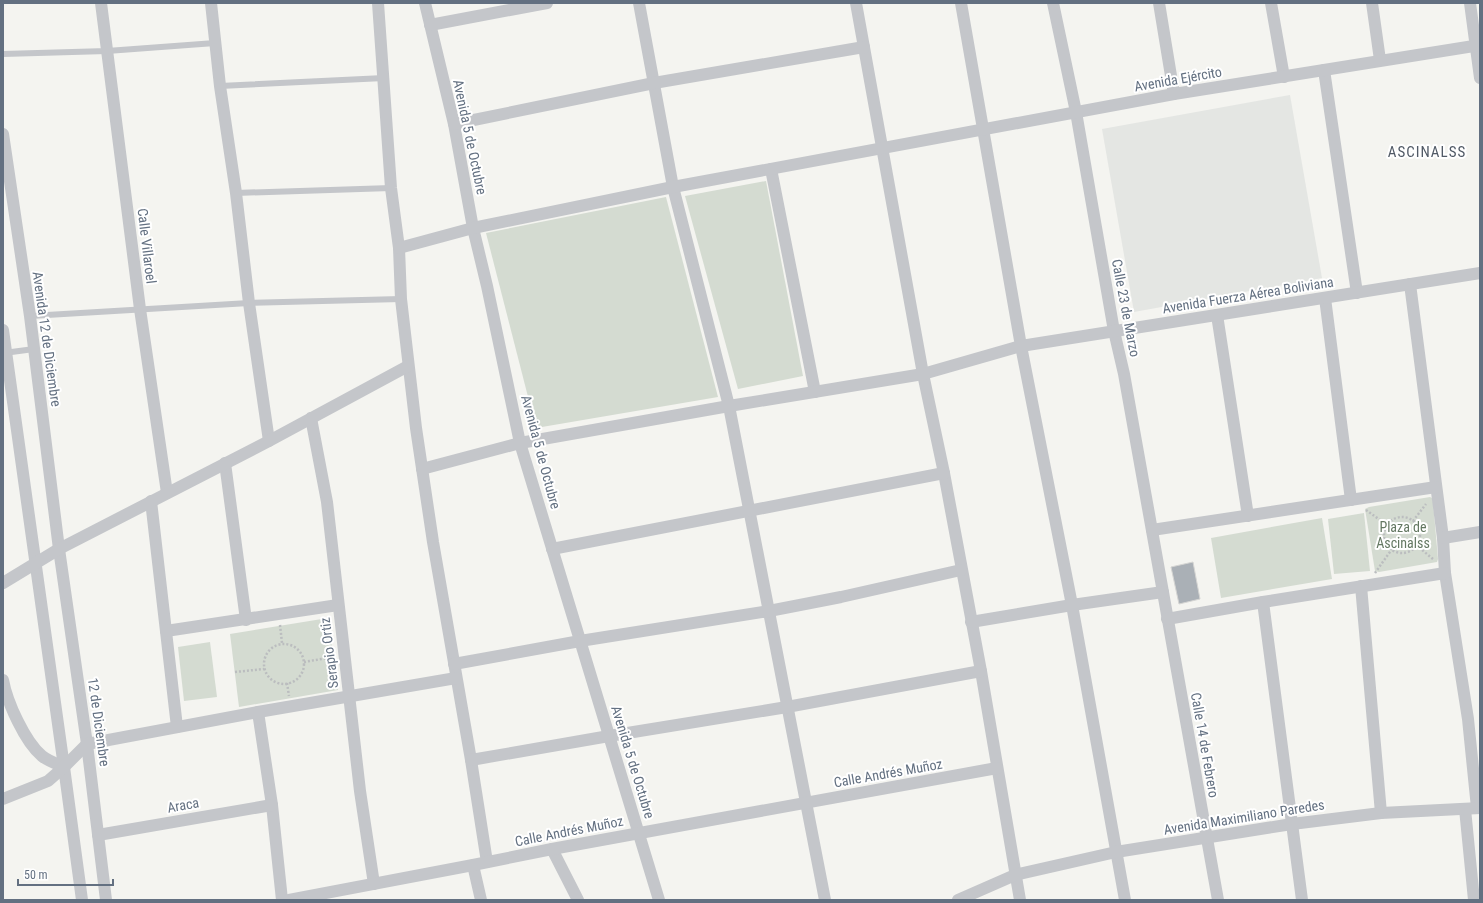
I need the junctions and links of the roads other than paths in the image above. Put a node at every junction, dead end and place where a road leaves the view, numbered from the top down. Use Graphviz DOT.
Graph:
graph roads {
  1 [pos="101,3"];
  2 [pos="211,3"];
  3 [pos="378,3"];
  4 [pos="425,3"];
  5 [pos="547,3"];
  6 [pos="639,3"];
  7 [pos="856,3"];
  8 [pos="961,3"];
  9 [pos="1053,3"];
  10 [pos="1159,3"];
  11 [pos="1271,3"];
  12 [pos="1372,3"];
  13 [pos="1470,3"];
  14 [pos="430,25"];
  15 [pos="214,44"];
  16 [pos="1478,46"];
  17 [pos="864,48"];
  18 [pos="107,52"];
  19 [pos="3,54"];
  20 [pos="1380,60"];
  21 [pos="1324,70"];
  22 [pos="1284,77"];
  23 [pos="384,78"];
  24 [pos="1480,78"];
  25 [pos="654,83"];
  26 [pos="220,86"];
  27 [pos="1174,94"];
  28 [pos="1076,112"];
  29 [pos="454,124"];
  30 [pos="983,130"];
  31 [pos="3,134"];
  32 [pos="882,148"];
  33 [pos="771,169"];
  34 [pos="673,187"];
  35 [pos="391,188"];
  36 [pos="236,193"];
  37 [pos="473,228"];
  38 [pos="399,248"];
  39 [pos="1480,273"];
  40 [pos="1410,284"];
  41 [pos="1357,292"];
  42 [pos="400,298"];
  43 [pos="1324,298"];
  44 [pos="249,303"];
  45 [pos="140,309"];
  46 [pos="1217,315"];
  47 [pos="30,316"];
  48 [pos="3,330"];
  49 [pos="1114,331"];
  50 [pos="1021,346"];
  51 [pos="34,349"];
  52 [pos="4,353"];
  53 [pos="408,366"];
  54 [pos="923,374"];
  55 [pos="815,392"];
  56 [pos="729,406"];
  57 [pos="311,418"];
  58 [pos="269,441"];
  59 [pos="520,443"];
  60 [pos="225,463"];
  61 [pos="422,469"];
  62 [pos="944,473"];
  63 [pos="1437,492"];
  64 [pos="167,493"];
  65 [pos="1351,500"];
  66 [pos="151,501"];
  67 [pos="749,511"];
  68 [pos="1248,516"];
  69 [pos="1152,530"];
  70 [pos="1480,532"];
  71 [pos="1443,538"];
  72 [pos="59,549"];
  73 [pos="552,549"];
  74 [pos="36,564"];
  75 [pos="1445,567"];
  76 [pos="961,570"];
  77 [pos="3,583"];
  78 [pos="1365,585"];
  79 [pos="1163,592"];
  80 [pos="1263,602"];
  81 [pos="338,605"];
  82 [pos="1072,605"];
  83 [pos="769,611"];
  84 [pos="1167,619"];
  85 [pos="246,620"];
  86 [pos="971,622"];
  87 [pos="166,631"];
  88 [pos="580,641"];
  89 [pos="454,664"];
  90 [pos="981,671"];
  91 [pos="456,678"];
  92 [pos="3,680"];
  93 [pos="349,697"];
  94 [pos="787,707"];
  95 [pos="258,712"];
  96 [pos="178,727"];
  97 [pos="609,736"];
  98 [pos="87,744"];
  99 [pos="471,760"];
  100 [pos="64,767"];
  101 [pos="997,768"];
  102 [pos="3,799"];
  103 [pos="806,803"];
  104 [pos="272,805"];
  105 [pos="1474,808"];
  106 [pos="1381,813"];
  107 [pos="1292,824"];
  108 [pos="639,833"];
  109 [pos="98,835"];
  110 [pos="1206,838"];
  111 [pos="552,849"];
  112 [pos="1116,852"];
  113 [pos="487,862"];
  114 [pos="473,865"];
  115 [pos="1016,875"];
  116 [pos="374,884"];
  117 [pos="82,900"];
  118 [pos="106,900"];
  119 [pos="282,900"];
  120 [pos="289,900"];
  121 [pos="481,900"];
  122 [pos="578,900"];
  123 [pos="660,900"];
  124 [pos="825,900"];
  125 [pos="958,900"];
  126 [pos="1020,900"];
  127 [pos="1125,900"];
  128 [pos="1218,900"];
  129 [pos="1302,900"];
  130 [pos="1474,900"];
  1 -- 18 [label="street, Calle Villaroel"];
  2 -- 15 [label="street"];
  3 -- 23 [label="street"];
  4 -- 14 [label="street, Avenida 5 de Octubre"];
  5 -- 14 [label="street"];
  6 -- 25 [label="street"];
  7 -- 17 [label="street"];
  8 -- 30 [label="street"];
  9 -- 28 [label="street, Calle 23 de Marzo"];
  10 -- 27 [label="street"];
  11 -- 22 [label="street"];
  12 -- 20 [label="street"];
  13 -- 16 [label="street"];
  14 -- 29 [label="street, Avenida 5 de Octubre"];
  15 -- 18 [label="lane"];
  15 -- 26 [label="street"];
  16 -- 20 [label="street, Avenida Ejército"];
  16 -- 24 [label="street"];
  17 -- 25 [label="street"];
  17 -- 32 [label="street"];
  18 -- 19 [label="lane"];
  18 -- 45 [label="street, Calle Villaroel"];
  20 -- 21 [label="street, Avenida Ejército"];
  21 -- 22 [label="street, Avenida Ejército"];
  21 -- 41 [label="street"];
  22 -- 27 [label="street, Avenida Ejército"];
  23 -- 26 [label="lane"];
  23 -- 35 [label="street"];
  25 -- 29 [label="street"];
  25 -- 34 [label="street"];
  26 -- 36 [label="street"];
  27 -- 28 [label="street, Avenida Ejército"];
  28 -- 30 [label="street, Avenida Ejército"];
  28 -- 49 [label="street, Calle 23 de Marzo"];
  29 -- 37 [label="street, Avenida 5 de Octubre"];
  30 -- 32 [label="street, Avenida Ejército"];
  30 -- 50 [label="street"];
  31 -- 47 [label="street, Avenida 12 de Diciembre"];
  32 -- 33 [label="street, Avenida Ejército"];
  32 -- 54 [label="street"];
  33 -- 34 [label="street, Avenida Ejército"];
  33 -- 55 [label="street"];
  34 -- 37 [label="street, Avenida Ejército"];
  34 -- 56 [label="street"];
  35 -- 36 [label="lane"];
  35 -- 38 [label="street"];
  36 -- 44 [label="street"];
  37 -- 38 [label="street, Avenida Ejército"];
  37 -- 59 [label="street, Avenida 5 de Octubre"];
  38 -- 42 [label="street"];
  39 -- 40 [label="street, Avenida Fuerza Aérea Boliviana"];
  40 -- 41 [label="street, Avenida Fuerza Aérea Boliviana"];
  40 -- 63 [label="street"];
  41 -- 43 [label="street, Avenida Fuerza Aérea Boliviana"];
  42 -- 44 [label="lane"];
  42 -- 53 [label="street"];
  43 -- 46 [label="street, Avenida Fuerza Aérea Boliviana"];
  43 -- 65 [label="street"];
  44 -- 45 [label="lane"];
  44 -- 58 [label="street"];
  45 -- 47 [label="lane"];
  45 -- 64 [label="street, Calle Villaroel"];
  46 -- 49 [label="street, Avenida Fuerza Aérea Boliviana"];
  46 -- 68 [label="street"];
  47 -- 51 [label="street, Avenida 12 de Diciembre"];
  48 -- 52 [label="street"];
  49 -- 50 [label="street, Avenida Fuerza Aérea Boliviana"];
  49 -- 69 [label="street, Calle 23 de Marzo"];
  50 -- 54 [label="street, Avenida Fuerza Aérea Boliviana"];
  50 -- 82 [label="street"];
  51 -- 52 [label="lane"];
  51 -- 72 [label="street, Avenida 12 de Diciembre"];
  52 -- 74 [label="street"];
  53 -- 57 [label="street"];
  53 -- 61 [label="street"];
  54 -- 55 [label="street, Avenida Fuerza Aérea Boliviana"];
  54 -- 62 [label="street"];
  55 -- 56 [label="street, Avenida Fuerza Aérea Boliviana"];
  56 -- 59 [label="street, Avenida Fuerza Aérea Boliviana"];
  56 -- 67 [label="street"];
  57 -- 58 [label="street"];
  57 -- 81 [label="street, Serapio Ortiz"];
  58 -- 60 [label="street"];
  59 -- 61 [label="street, Avenida Fuerza Aérea Boliviana"];
  59 -- 73 [label="street, Avenida 5 de Octubre"];
  60 -- 64 [label="street"];
  60 -- 85 [label="street"];
  61 -- 89 [label="street"];
  62 -- 67 [label="street"];
  62 -- 76 [label="street"];
  63 -- 65 [label="street"];
  63 -- 71 [label="street"];
  64 -- 66 [label="street"];
  65 -- 68 [label="street"];
  66 -- 72 [label="street"];
  66 -- 87 [label="street"];
  67 -- 73 [label="street"];
  67 -- 83 [label="street"];
  68 -- 69 [label="street"];
  69 -- 79 [label="street, Calle 23 de Marzo"];
  70 -- 71 [label="street"];
  71 -- 75 [label="street"];
  72 -- 74 [label="street"];
  72 -- 98 [label="street, 12 de Diciembre"];
  73 -- 88 [label="street, Avenida 5 de Octubre"];
  74 -- 77 [label="street"];
  74 -- 100 [label="street"];
  75 -- 78 [label="street"];
  75 -- 105 [label="street"];
  76 -- 83 [label="street"];
  76 -- 86 [label="street"];
  78 -- 80 [label="street"];
  78 -- 106 [label="street"];
  79 -- 82 [label="street"];
  79 -- 84 [label="street, Calle 23 de Marzo"];
  80 -- 84 [label="street"];
  80 -- 107 [label="street"];
  81 -- 85 [label="street"];
  81 -- 93 [label="street, Serapio Ortiz"];
  82 -- 86 [label="street"];
  82 -- 112 [label="street"];
  83 -- 88 [label="street"];
  83 -- 94 [label="street"];
  84 -- 110 [label="street, Calle 14 de Febrero"];
  85 -- 87 [label="street"];
  86 -- 90 [label="street"];
  87 -- 96 [label="street"];
  88 -- 89 [label="street"];
  88 -- 97 [label="street, Avenida 5 de Octubre"];
  89 -- 91 [label="street"];
  90 -- 94 [label="street"];
  90 -- 101 [label="street"];
  91 -- 93 [label="street"];
  91 -- 99 [label="street"];
  92 -- 100 [label="street"];
  93 -- 95 [label="street"];
  93 -- 116 [label="street, Serapio Ortiz"];
  94 -- 97 [label="street"];
  94 -- 103 [label="street"];
  95 -- 96 [label="street"];
  95 -- 104 [label="street"];
  96 -- 98 [label="street"];
  97 -- 99 [label="street"];
  97 -- 108 [label="street, Avenida 5 de Octubre"];
  98 -- 100 [label="street"];
  98 -- 109 [label="street, 12 de Diciembre"];
  99 -- 113 [label="street"];
  100 -- 102 [label="street"];
  100 -- 117 [label="street"];
  101 -- 103 [label="street, Calle Andrés Muñoz"];
  101 -- 115 [label="street"];
  103 -- 108 [label="street, Calle Andrés Muñoz"];
  103 -- 124 [label="street"];
  104 -- 109 [label="street, Araca"];
  104 -- 119 [label="street"];
  105 -- 106 [label="street, Avenida Maximiliano Paredes"];
  105 -- 130 [label="street"];
  106 -- 107 [label="street, Avenida Maximiliano Paredes"];
  107 -- 110 [label="street, Avenida Maximiliano Paredes"];
  107 -- 129 [label="street"];
  108 -- 111 [label="street, Calle Andrés Muñoz"];
  108 -- 123 [label="street, Avenida 5 de Octubre"];
  109 -- 118 [label="street, 12 de Diciembre"];
  110 -- 112 [label="street, Avenida Maximiliano Paredes"];
  110 -- 128 [label="street, Calle 14 de Febrero"];
  111 -- 113 [label="street, Calle Andrés Muñoz"];
  111 -- 122 [label="street"];
  112 -- 115 [label="street, Avenida Maximiliano Paredes"];
  112 -- 127 [label="street"];
  113 -- 114 [label="street, Calle Andrés Muñoz"];
  114 -- 116 [label="street, Calle Andrés Muñoz"];
  114 -- 121 [label="street"];
  115 -- 125 [label="street, Avenida Maximiliano Paredes"];
  115 -- 126 [label="street"];
  116 -- 120 [label="street, Calle Andrés Muñoz"];
}
